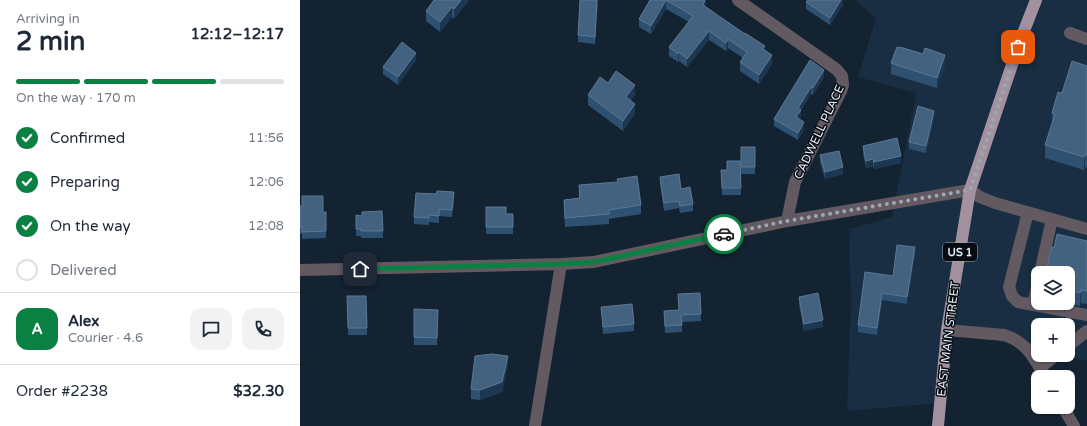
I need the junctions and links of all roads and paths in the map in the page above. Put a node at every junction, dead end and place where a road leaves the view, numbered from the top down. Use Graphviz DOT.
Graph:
graph roads {
  1 [pos="738,0"];
  2 [pos="1036,0"];
  3 [pos="1070,33"];
  4 [pos="1087,39"];
  5 [pos="970,190"];
  6 [pos="1028,212"];
  7 [pos="1052,219"];
  8 [pos="787,221"];
  9 [pos="1087,229"];
  10 [pos="561,264"];
  11 [pos="1042,266"];
  12 [pos="300,270"];
  13 [pos="1031,305"];
  14 [pos="1057,310"];
  15 [pos="1087,315"];
  16 [pos="947,330"];
  17 [pos="1087,331"];
  18 [pos="1075,340"];
  19 [pos="1051,362"];
  20 [pos="1042,370"];
  21 [pos="1045,370"];
  22 [pos="1067,414"];
  23 [pos="535,426"];
  24 [pos="938,426"];
  25 [pos="1074,426"];
  1 -- 8 [label="street, CADWELL PLACE"];
  2 -- 5 [label="main road, EAST MAIN STREET / US 1"];
  3 -- 4 [label="street"];
  5 -- 6 [label="street"];
  5 -- 8 [label="street"];
  5 -- 16 [label="main road, EAST MAIN STREET / US 1"];
  6 -- 7 [label="street"];
  6 -- 13 [label="street"];
  7 -- 9 [label="street"];
  7 -- 11 [label="street"];
  8 -- 10 [label="street"];
  10 -- 12 [label="street"];
  10 -- 23 [label="street"];
  14 -- 15 [label="street"];
  16 -- 20 [label="street"];
  16 -- 24 [label="main road, EAST MAIN STREET / US 1"];
  17 -- 18 [label="street"];
  19 -- 21 [label="street"];
  22 -- 25 [label="street"];
}
